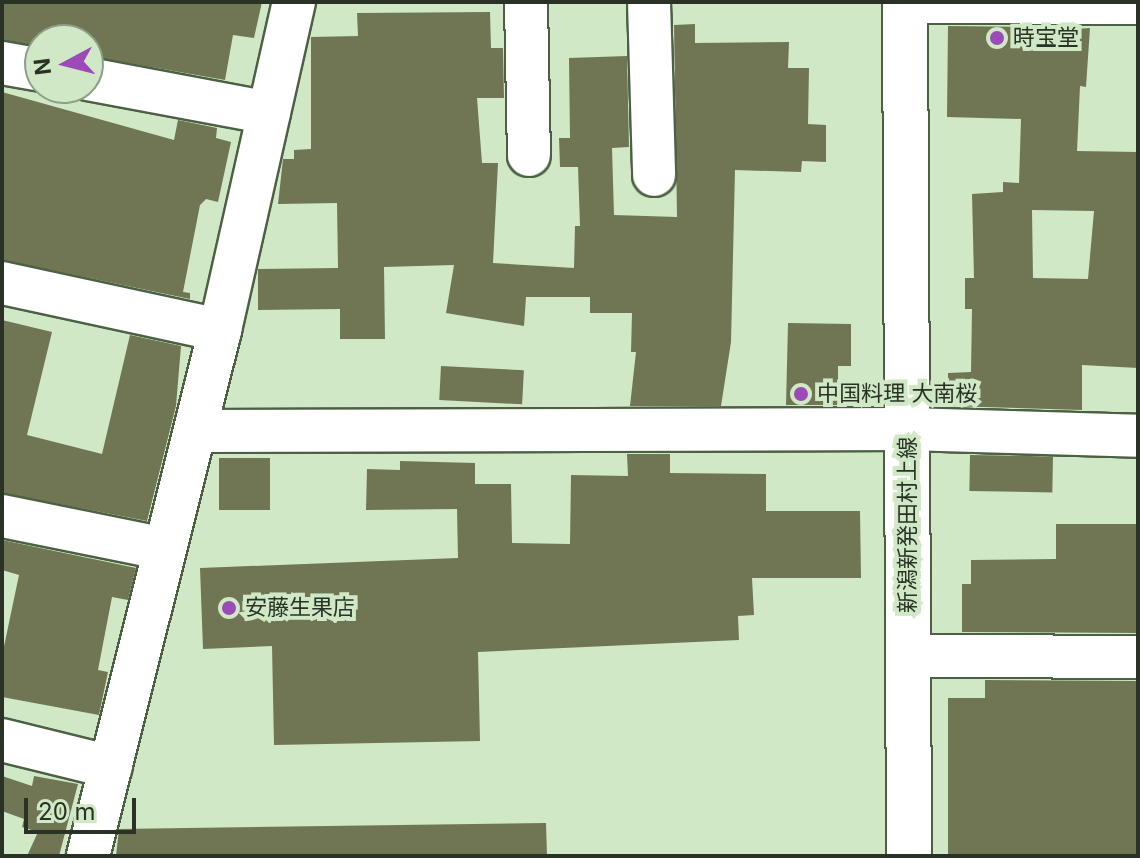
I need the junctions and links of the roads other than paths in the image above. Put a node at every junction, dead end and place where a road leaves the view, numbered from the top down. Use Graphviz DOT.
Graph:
graph roads {
  1 [pos="294,2"];
  2 [pos="512,2"];
  3 [pos="529,2"];
  4 [pos="649,2"];
  5 [pos="905,2"];
  6 [pos="923,2"];
  7 [pos="1138,3"];
  8 [pos="2,63"];
  9 [pos="24,67"];
  10 [pos="104,82"];
  11 [pos="269,113"];
  12 [pos="529,155"];
  13 [pos="654,175"];
  14 [pos="2,283"];
  15 [pos="220,330"];
  16 [pos="907,429"];
  17 [pos="196,431"];
  18 [pos="1138,436"];
  19 [pos="2,516"];
  20 [pos="165,549"];
  21 [pos="908,656"];
  22 [pos="1138,657"];
  23 [pos="2,740"];
  24 [pos="111,767"];
  25 [pos="88,856"];
  26 [pos="909,856"];
  1 -- 11 [label="street"];
  2 -- 3 [label="street"];
  3 -- 12 [label="street"];
  4 -- 13 [label="street"];
  5 -- 16 [label="main road, 新潟新発田村上線"];
  6 -- 7 [label="street"];
  8 -- 9 [label="street"];
  10 -- 11 [label="street"];
  11 -- 15 [label="street"];
  14 -- 15 [label="street"];
  15 -- 17 [label="street"];
  16 -- 17 [label="street"];
  16 -- 18 [label="street"];
  16 -- 21 [label="main road, 新潟新発田村上線"];
  17 -- 20 [label="street"];
  19 -- 20 [label="street"];
  20 -- 24 [label="street"];
  21 -- 22 [label="street"];
  21 -- 26 [label="main road, 新潟新発田村上線"];
  23 -- 24 [label="street"];
  24 -- 25 [label="street"];
}
